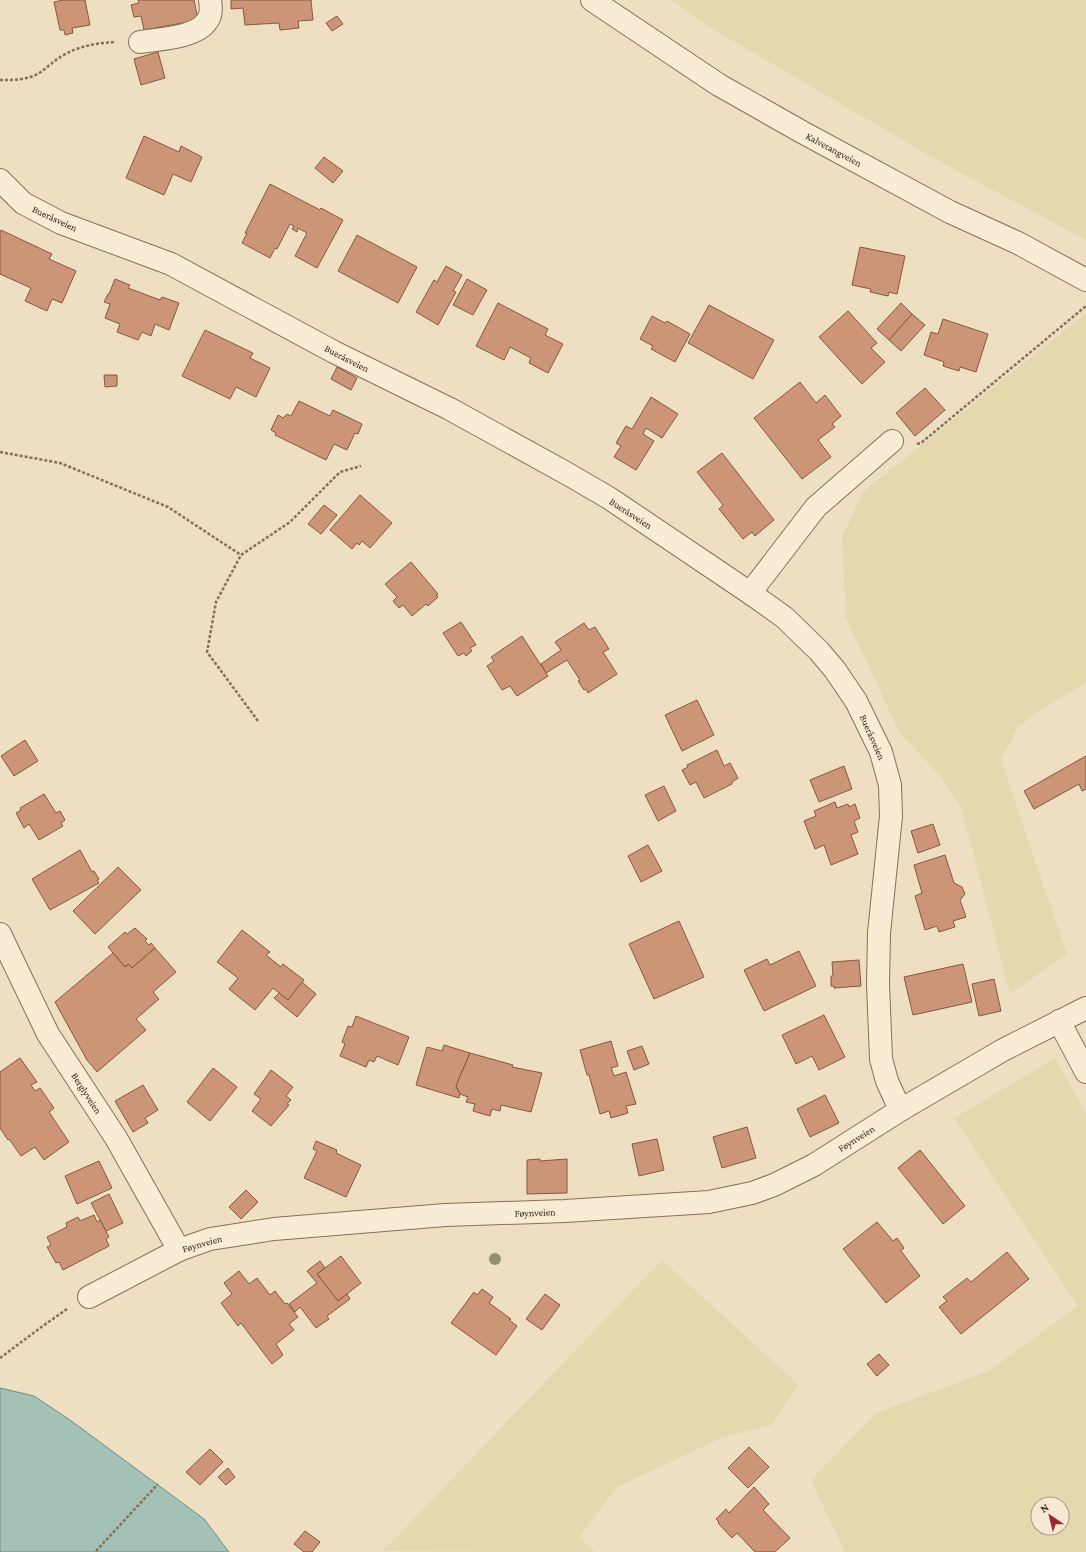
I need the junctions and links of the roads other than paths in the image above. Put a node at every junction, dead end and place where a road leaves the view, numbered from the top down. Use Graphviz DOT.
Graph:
graph roads {
  1 [pos="210,0"];
  2 [pos="592,0"];
  3 [pos="140,42"];
  4 [pos="0,180"];
  5 [pos="1086,280"];
  6 [pos="888,444"];
  7 [pos="750,593"];
  8 [pos="0,934"];
  9 [pos="1086,1008"];
  10 [pos="1058,1021"];
  11 [pos="1086,1072"];
  12 [pos="902,1109"];
  13 [pos="179,1250"];
  14 [pos="90,1297"];
  1 -- 3 [label="street"];
  2 -- 5 [label="street, Kalvetangveien"];
  4 -- 7 [label="street, Bueråsveien"];
  6 -- 7 [label="street"];
  7 -- 12 [label="street, Bueråsveien"];
  8 -- 13 [label="street, Berglyveien"];
  9 -- 10 [label="street, Føynveien"];
  10 -- 11 [label="street"];
  10 -- 12 [label="street, Føynveien"];
  12 -- 13 [label="street, Føynveien"];
  13 -- 14 [label="street, Føynveien"];
}
